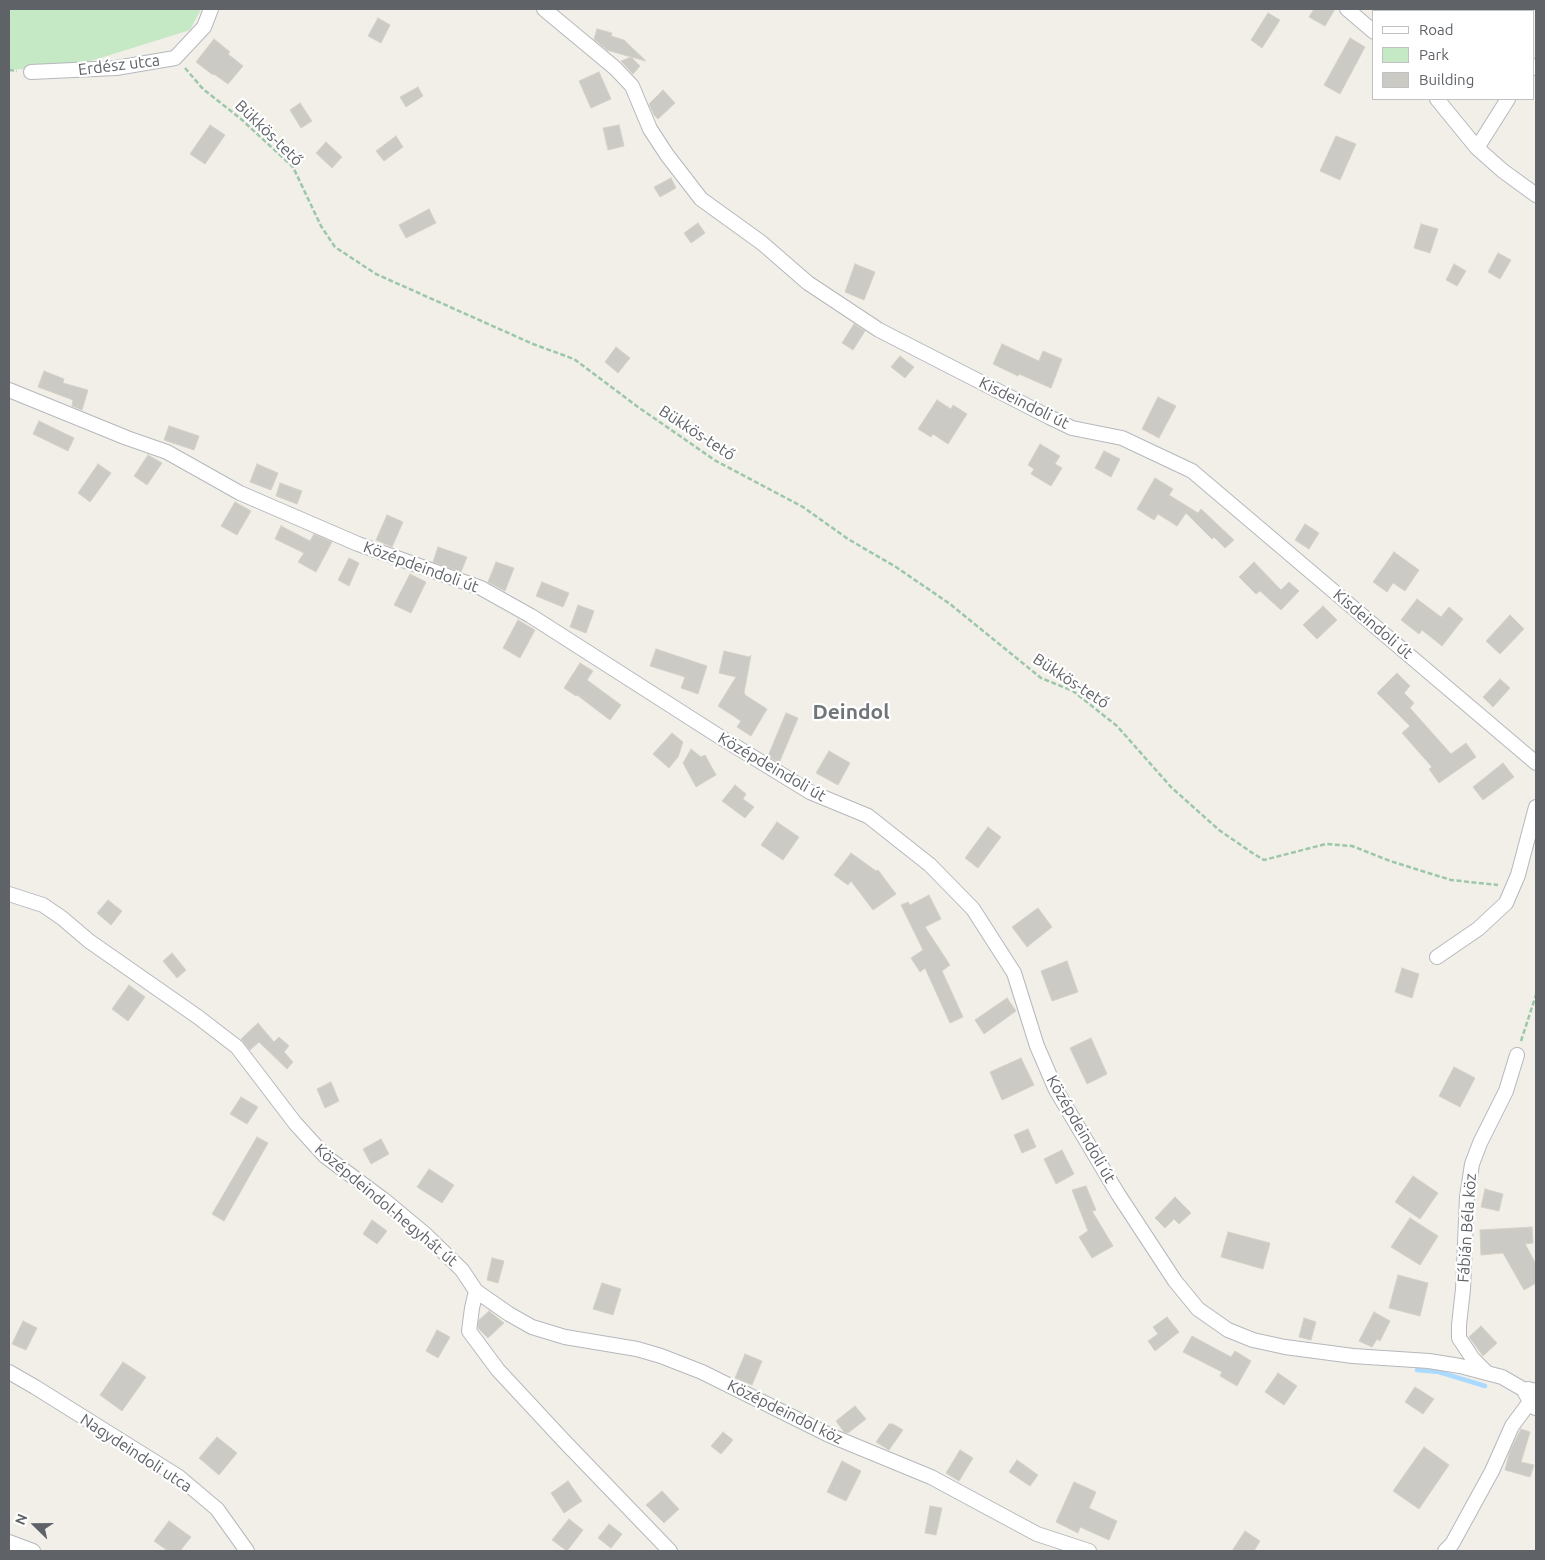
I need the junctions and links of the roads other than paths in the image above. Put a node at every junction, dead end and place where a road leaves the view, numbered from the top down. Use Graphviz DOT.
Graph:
graph roads {
  1 [pos="211,9"];
  2 [pos="544,9"];
  3 [pos="1347,9"];
  4 [pos="1372,30"];
  5 [pos="30,72"];
  6 [pos="1438,100"];
  7 [pos="1507,100"];
  8 [pos="1477,148"];
  9 [pos="1536,195"];
  10 [pos="9,390"];
  11 [pos="1536,762"];
  12 [pos="1536,807"];
  13 [pos="9,894"];
  14 [pos="1438,957"];
  15 [pos="1517,1055"];
  16 [pos="476,1291"];
  17 [pos="9,1372"];
  18 [pos="1488,1374"];
  19 [pos="1533,1397"];
  20 [pos="13,1544"];
  21 [pos="33,1551"];
  22 [pos="248,1551"];
  23 [pos="670,1551"];
  24 [pos="1089,1551"];
  25 [pos="1445,1551"];
  1 -- 5 [label="street, Erdész utca"];
  2 -- 11 [label="street, Kisdeindoli út"];
  3 -- 4 [label="street"];
  6 -- 8 [label="street"];
  7 -- 8 [label="street"];
  8 -- 9 [label="street"];
  10 -- 18 [label="street, Középdeindoli út"];
  12 -- 14 [label="street"];
  13 -- 16 [label="street, Középdeindol-hegyhát út"];
  15 -- 18 [label="street, Fábián Béla köz"];
  16 -- 23 [label="street"];
  16 -- 24 [label="street, Középdeindol köz"];
  17 -- 22 [label="street, Nagydeindoli utca"];
  18 -- 19 [label="street, Középdeindoli út"];
  19 -- 25 [label="street"];
  20 -- 21 [label="street"];
}
